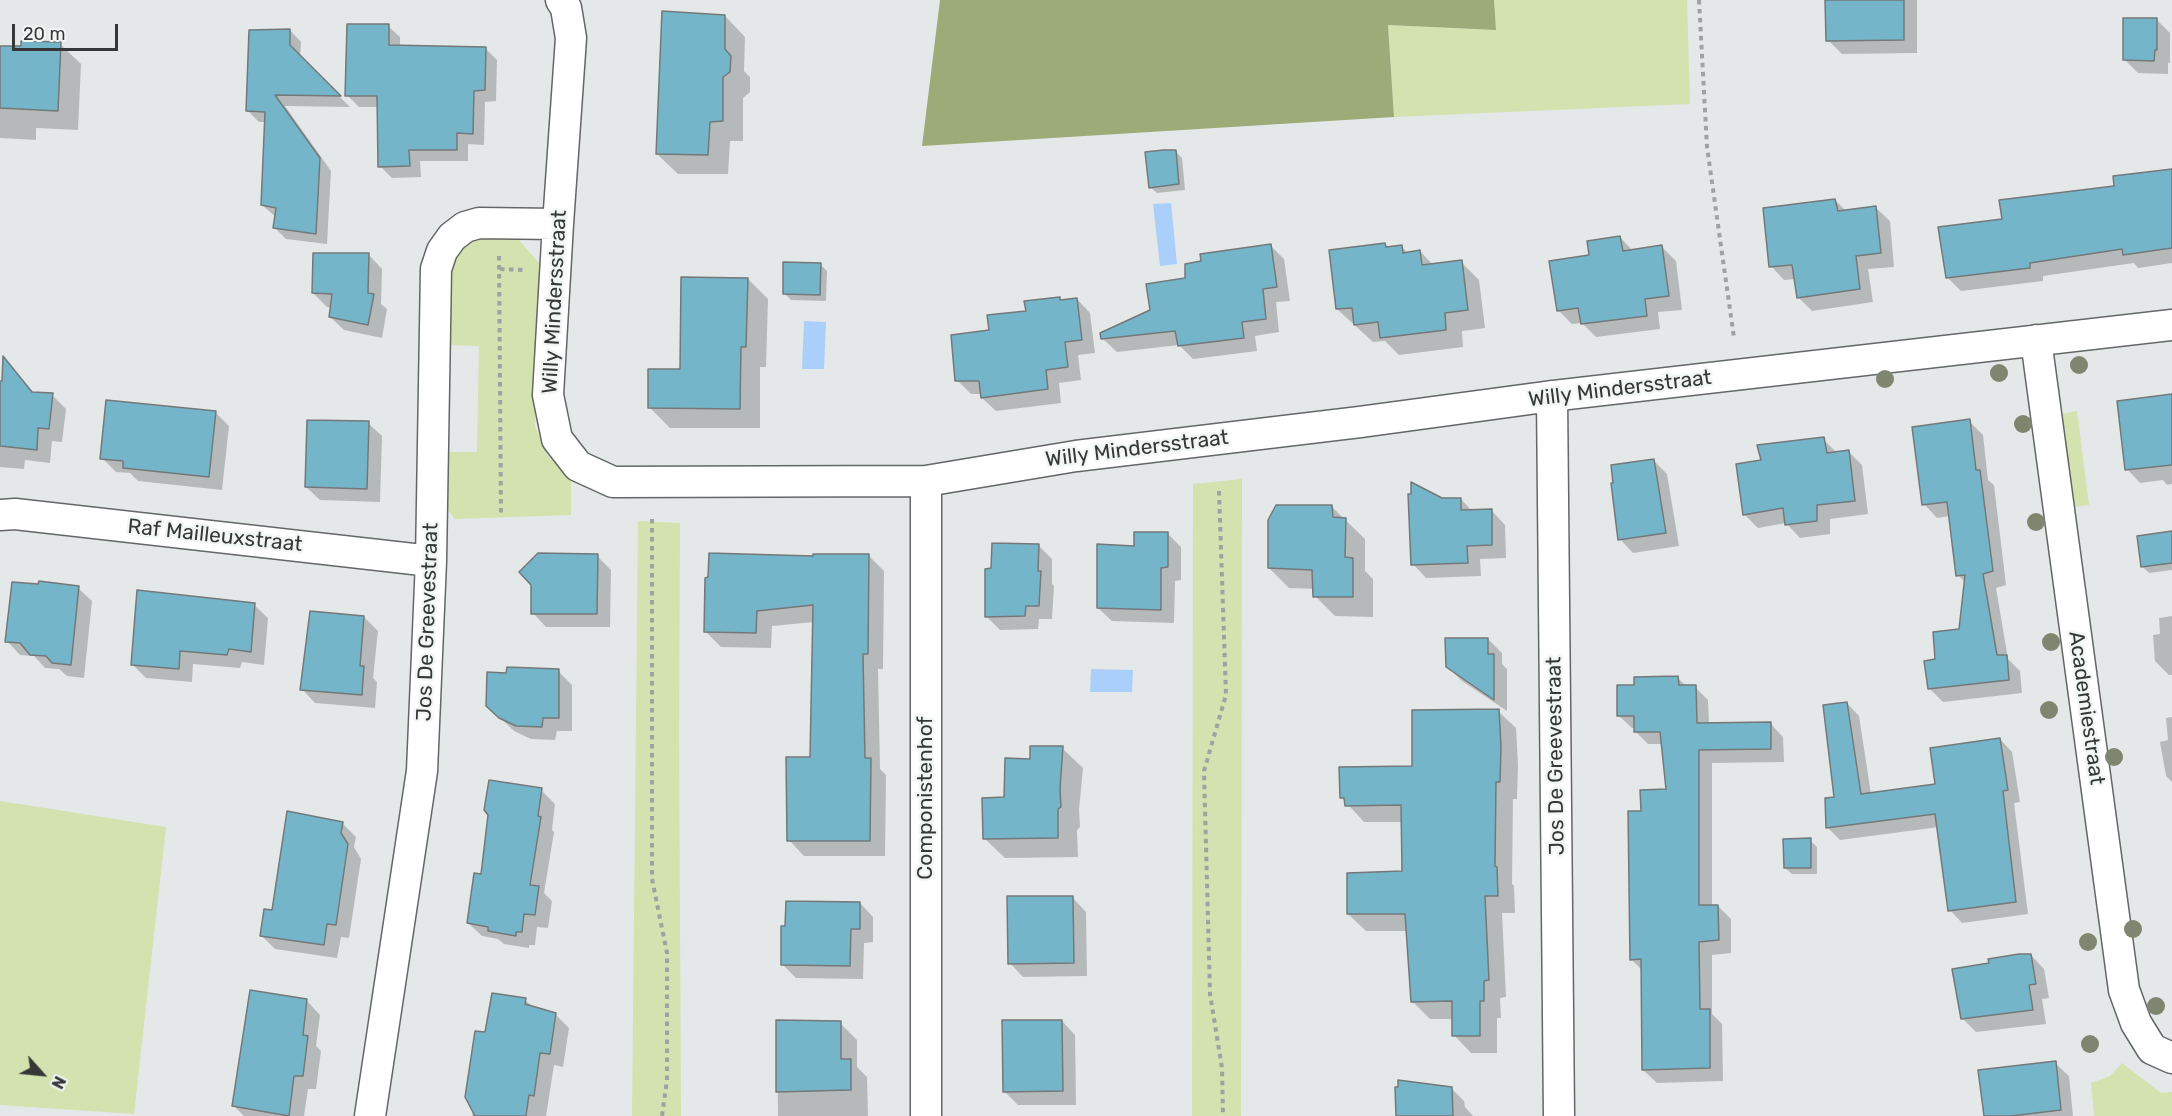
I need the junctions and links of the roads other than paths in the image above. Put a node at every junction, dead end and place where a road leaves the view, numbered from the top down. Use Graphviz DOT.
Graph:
graph roads {
  1 [pos="561,0"];
  2 [pos="558,224"];
  3 [pos="2172,325"];
  4 [pos="2036,340"];
  5 [pos="1552,396"];
  6 [pos="926,481"];
  7 [pos="0,515"];
  8 [pos="431,561"];
  9 [pos="2172,1058"];
  10 [pos="370,1116"];
  11 [pos="926,1116"];
  12 [pos="1559,1116"];
  1 -- 2 [label="street, Willy Mindersstraat"];
  2 -- 6 [label="street, Willy Mindersstraat"];
  2 -- 8 [label="street, Jos De Greevestraat"];
  3 -- 4 [label="street, Willy Mindersstraat"];
  4 -- 5 [label="street, Willy Mindersstraat"];
  4 -- 9 [label="street, Academiestraat"];
  5 -- 6 [label="street, Willy Mindersstraat"];
  5 -- 12 [label="street, Jos De Greevestraat"];
  6 -- 11 [label="street, Componistenhof"];
  7 -- 8 [label="street, Raf Mailleuxstraat"];
  8 -- 10 [label="street, Jos De Greevestraat"];
}
